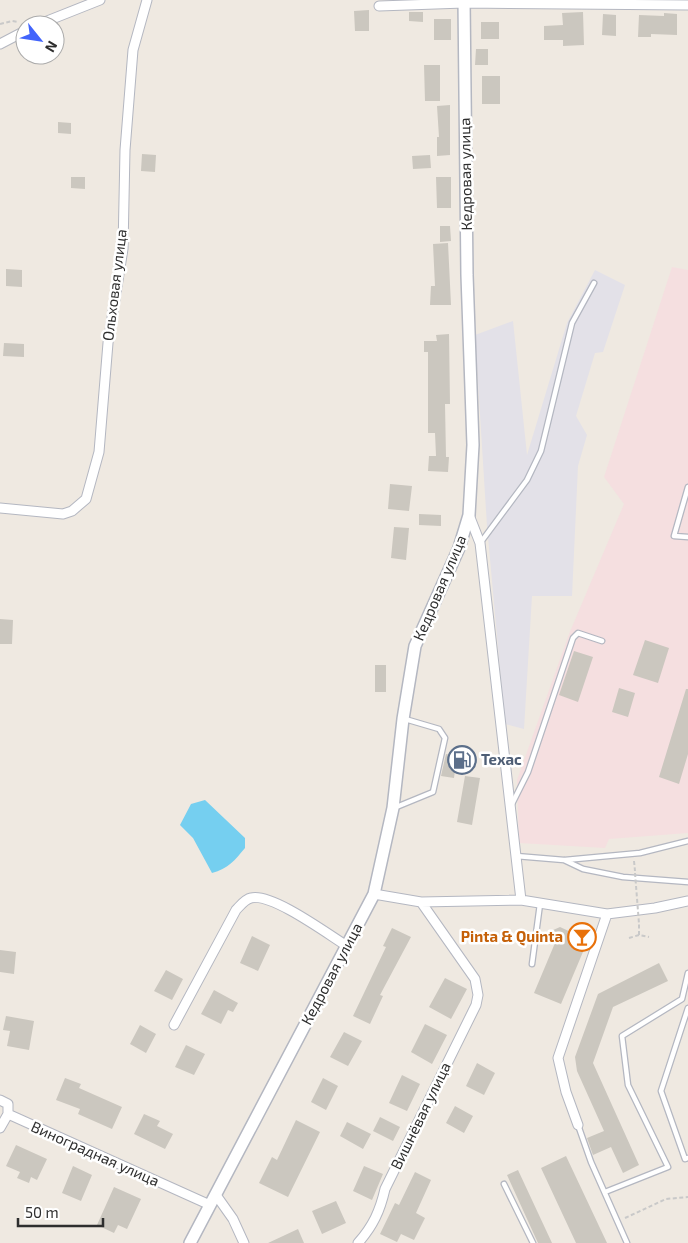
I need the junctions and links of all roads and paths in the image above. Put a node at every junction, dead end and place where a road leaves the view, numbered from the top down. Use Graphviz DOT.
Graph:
graph roads {
  1 [pos="100,0"];
  2 [pos="147,0"];
  3 [pos="464,2"];
  4 [pos="688,5"];
  5 [pos="379,6"];
  6 [pos="63,15"];
  7 [pos="15,23"];
  8 [pos="0,24"];
  9 [pos="15,33"];
  10 [pos="0,44"];
  11 [pos="594,283"];
  12 [pos="688,487"];
  13 [pos="0,508"];
  14 [pos="469,515"];
  15 [pos="688,537"];
  16 [pos="480,543"];
  17 [pos="602,641"];
  18 [pos="403,719"];
  19 [pos="393,808"];
  20 [pos="511,808"];
  21 [pos="688,841"];
  22 [pos="516,856"];
  23 [pos="634,856"];
  24 [pos="564,860"];
  25 [pos="688,882"];
  26 [pos="374,894"];
  27 [pos="521,900"];
  28 [pos="688,901"];
  29 [pos="421,902"];
  30 [pos="540,904"];
  31 [pos="607,914"];
  32 [pos="639,935"];
  33 [pos="649,936"];
  34 [pos="629,938"];
  35 [pos="347,946"];
  36 [pos="532,964"];
  37 [pos="688,973"];
  38 [pos="688,1008"];
  39 [pos="174,1026"];
  40 [pos="0,1100"];
  41 [pos="8,1114"];
  42 [pos="578,1125"];
  43 [pos="0,1128"];
  44 [pos="688,1158"];
  45 [pos="504,1184"];
  46 [pos="605,1192"];
  47 [pos="688,1197"];
  48 [pos="213,1200"];
  49 [pos="618,1222"];
  50 [pos="190,1243"];
  51 [pos="244,1243"];
  52 [pos="358,1243"];
  53 [pos="533,1243"];
  54 [pos="627,1243"];
  1 -- 6 [label="street"];
  2 -- 13 [label="street, Ольховая улица"];
  3 -- 4 [label="street"];
  3 -- 5 [label="street"];
  3 -- 14 [label="street, Кедровая улица"];
  7 -- 8 [label="path"];
  9 -- 10 [label="street"];
  11 -- 16 [label="lane"];
  12 -- 15 [label="lane"];
  14 -- 16 [label="street"];
  14 -- 18 [label="street, Кедровая улица"];
  16 -- 20 [label="street"];
  17 -- 20 [label="lane"];
  18 -- 19 [label="street, Кедровая улица"];
  18 -- 19 [label="lane"];
  19 -- 26 [label="street, Кедровая улица"];
  20 -- 22 [label="street"];
  21 -- 24 [label="lane"];
  22 -- 24 [label="lane"];
  22 -- 27 [label="street"];
  23 -- 32 [label="path, bridge"];
  24 -- 25 [label="lane"];
  26 -- 29 [label="street"];
  26 -- 35 [label="street, Кедровая улица"];
  27 -- 29 [label="street"];
  27 -- 30 [label="street"];
  28 -- 31 [label="street"];
  29 -- 52 [label="street, Вишнёвая улица"];
  30 -- 31 [label="street"];
  30 -- 36 [label="lane"];
  31 -- 42 [label="street"];
  32 -- 33 [label="path"];
  32 -- 34 [label="path"];
  35 -- 39 [label="street"];
  35 -- 48 [label="street, Кедровая улица"];
  37 -- 46 [label="lane"];
  38 -- 44 [label="lane"];
  40 -- 41 [label="street"];
  41 -- 43 [label="street"];
  41 -- 48 [label="street, Виноградная улица"];
  42 -- 46 [label="lane"];
  45 -- 53 [label="lane"];
  46 -- 49 [label="lane"];
  47 -- 49 [label="path"];
  48 -- 50 [label="street, Кедровая улица"];
  48 -- 51 [label="street, Виноградная улица"];
  49 -- 54 [label="lane"];
}
